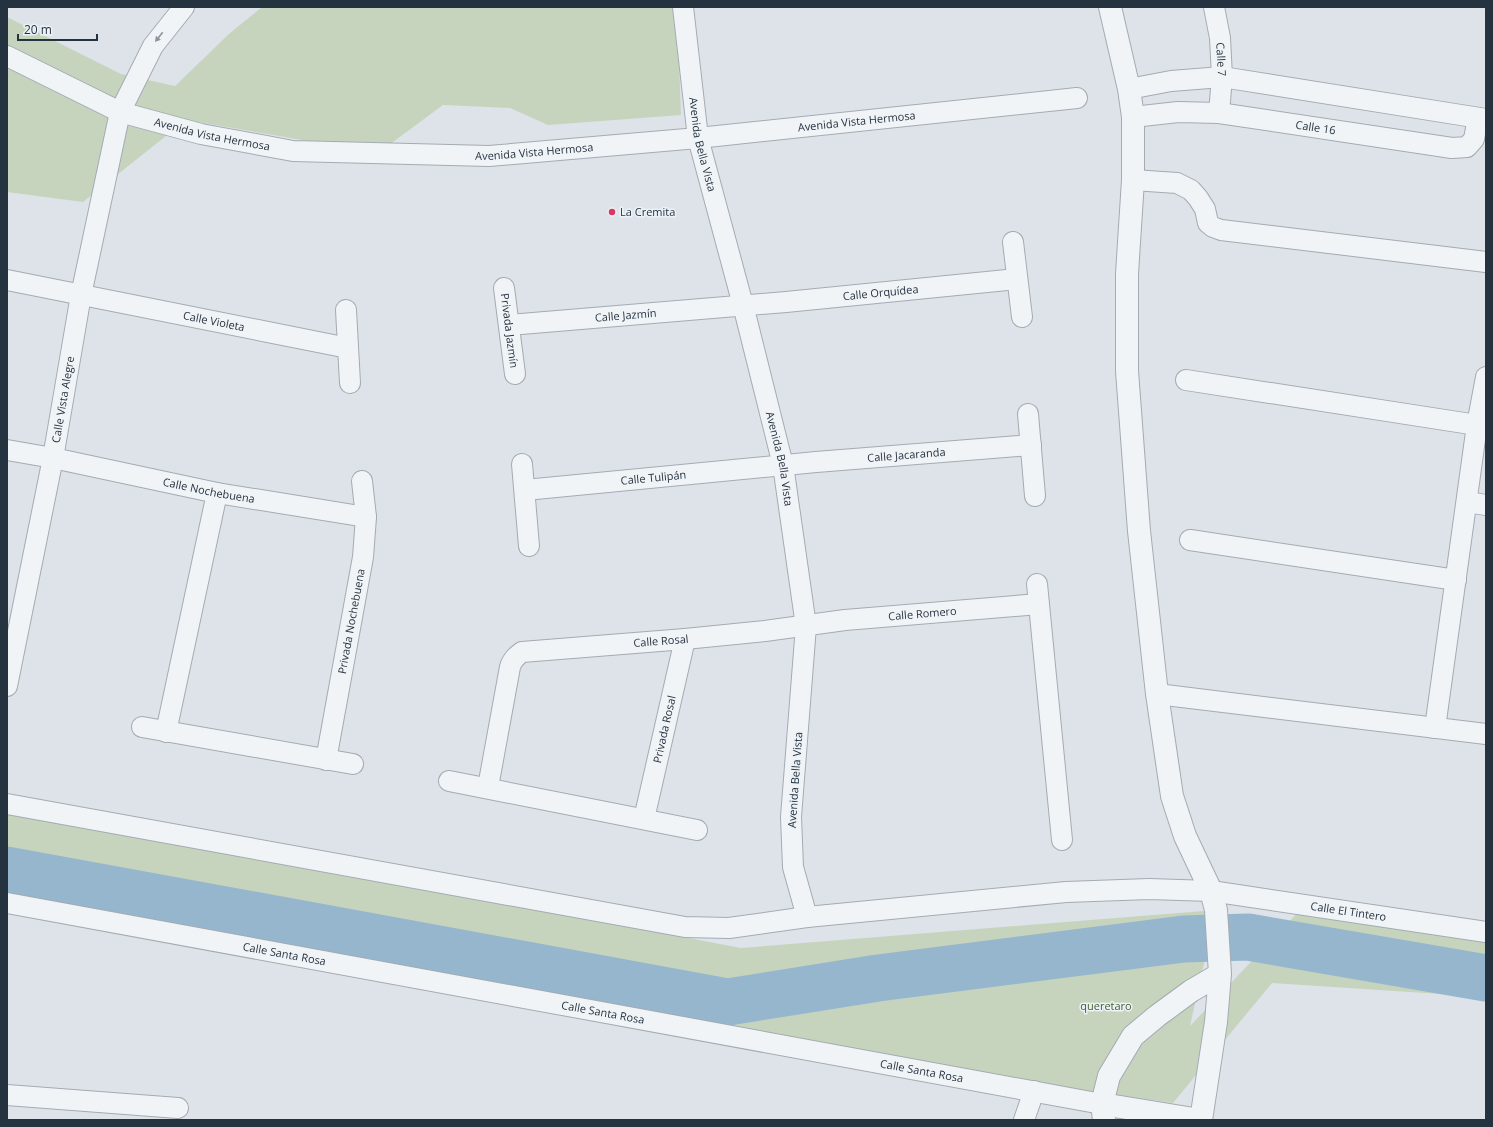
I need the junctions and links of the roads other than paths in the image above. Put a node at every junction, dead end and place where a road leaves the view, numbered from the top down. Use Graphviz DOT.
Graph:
graph roads {
  1 [pos="184,7"];
  2 [pos="683,7"];
  3 [pos="1110,7"];
  4 [pos="1214,7"];
  5 [pos="7,56"];
  6 [pos="1222,77"];
  7 [pos="1129,89"];
  8 [pos="1077,98"];
  9 [pos="120,112"];
  10 [pos="1219,113"];
  11 [pos="1133,117"];
  12 [pos="1482,118"];
  13 [pos="698,138"];
  14 [pos="1133,180"];
  15 [pos="1013,242"];
  16 [pos="1486,262"];
  17 [pos="1018,279"];
  18 [pos="7,280"];
  19 [pos="504,288"];
  20 [pos="81,295"];
  21 [pos="743,305"];
  22 [pos="346,310"];
  23 [pos="1022,317"];
  24 [pos="509,325"];
  25 [pos="348,348"];
  26 [pos="515,374"];
  27 [pos="1486,376"];
  28 [pos="1186,380"];
  29 [pos="350,383"];
  30 [pos="1028,414"];
  31 [pos="1477,425"];
  32 [pos="1031,445"];
  33 [pos="7,450"];
  34 [pos="53,458"];
  35 [pos="522,464"];
  36 [pos="783,465"];
  37 [pos="362,481"];
  38 [pos="524,490"];
  39 [pos="217,493"];
  40 [pos="1035,496"];
  41 [pos="1476,504"];
  42 [pos="366,517"];
  43 [pos="1190,540"];
  44 [pos="529,546"];
  45 [pos="1456,580"];
  46 [pos="1037,584"];
  47 [pos="1039,604"];
  48 [pos="13,621"];
  49 [pos="806,626"];
  50 [pos="685,639"];
  51 [pos="7,686"];
  52 [pos="1157,694"];
  53 [pos="142,727"];
  54 [pos="1435,728"];
  55 [pos="166,732"];
  56 [pos="1486,734"];
  57 [pos="326,760"];
  58 [pos="353,764"];
  59 [pos="449,781"];
  60 [pos="488,787"];
  61 [pos="7,804"];
  62 [pos="644,819"];
  63 [pos="697,830"];
  64 [pos="1062,840"];
  65 [pos="1214,901"];
  66 [pos="7,903"];
  67 [pos="807,917"];
  68 [pos="1486,932"];
  69 [pos="1220,967"];
  70 [pos="1034,1091"];
  71 [pos="7,1095"];
  72 [pos="178,1108"];
  73 [pos="1103,1112"];
  74 [pos="1024,1120"];
  75 [pos="1200,1120"];
  1 -- 9 [label="street, one-way"];
  2 -- 13 [label="street, Avenida Bella Vista"];
  3 -- 7 [label="street"];
  4 -- 6 [label="street, Calle 7"];
  5 -- 9 [label="street, Avenida Vista Hermosa"];
  6 -- 7 [label="street, Calle 16"];
  6 -- 10 [label="street, Calle 7"];
  6 -- 12 [label="street, Calle 16"];
  7 -- 11 [label="street"];
  8 -- 13 [label="street, Avenida Vista Hermosa"];
  9 -- 13 [label="street, Avenida Vista Hermosa"];
  9 -- 20 [label="street, Calle Vista Alegre"];
  10 -- 11 [label="street, Calle 16"];
  10 -- 12 [label="street, Calle 16"];
  11 -- 14 [label="street"];
  13 -- 21 [label="street, Avenida Bella Vista"];
  14 -- 16 [label="street"];
  14 -- 52 [label="street"];
  15 -- 17 [label="street"];
  17 -- 21 [label="street, Calle Orquídea"];
  17 -- 23 [label="street"];
  18 -- 20 [label="street, Calle Violeta"];
  19 -- 24 [label="street, Privada Jazmín"];
  20 -- 25 [label="street, Calle Violeta"];
  20 -- 34 [label="street, Calle Vista Alegre"];
  21 -- 24 [label="street, Calle Jazmín"];
  21 -- 36 [label="street, Avenida Bella Vista"];
  22 -- 25 [label="street"];
  24 -- 26 [label="street, Privada Jazmín"];
  25 -- 29 [label="street"];
  27 -- 31 [label="street"];
  28 -- 31 [label="street"];
  30 -- 32 [label="street"];
  31 -- 41 [label="street"];
  32 -- 36 [label="street, Calle Jacaranda"];
  32 -- 40 [label="street"];
  33 -- 34 [label="street, Calle Nochebuena"];
  34 -- 39 [label="street, Calle Nochebuena"];
  34 -- 48 [label="street, Calle Vista Alegre"];
  35 -- 38 [label="street"];
  36 -- 38 [label="street, Calle Tulipán"];
  36 -- 49 [label="street, Avenida Bella Vista"];
  37 -- 42 [label="street, Privada Nochebuena"];
  38 -- 44 [label="street"];
  39 -- 42 [label="street, Calle Nochebuena"];
  39 -- 55 [label="street"];
  41 -- 45 [label="street"];
  42 -- 57 [label="street, Privada Nochebuena"];
  43 -- 45 [label="street"];
  45 -- 54 [label="street"];
  46 -- 47 [label="street"];
  47 -- 49 [label="street, Calle Romero"];
  47 -- 64 [label="street"];
  48 -- 51 [label="street, Calle Vista Alegre"];
  49 -- 50 [label="street, Calle Rosal"];
  49 -- 67 [label="street, Avenida Bella Vista"];
  50 -- 60 [label="street, Calle Rosal"];
  50 -- 62 [label="street, Privada Rosal"];
  52 -- 54 [label="street"];
  52 -- 65 [label="street"];
  53 -- 55 [label="street"];
  54 -- 56 [label="street"];
  55 -- 57 [label="street"];
  57 -- 58 [label="street"];
  59 -- 60 [label="street"];
  60 -- 62 [label="street"];
  61 -- 67 [label="street, Calle El Tintero"];
  62 -- 63 [label="street"];
  65 -- 67 [label="street, Calle El Tintero"];
  65 -- 68 [label="street, Calle El Tintero"];
  65 -- 69 [label="street"];
  66 -- 70 [label="street, Calle Santa Rosa"];
  69 -- 73 [label="street"];
  69 -- 75 [label="street"];
  70 -- 73 [label="street, Calle Santa Rosa"];
  70 -- 74 [label="street"];
  71 -- 72 [label="street"];
  73 -- 75 [label="street, Calle Santa Rosa"];
}
